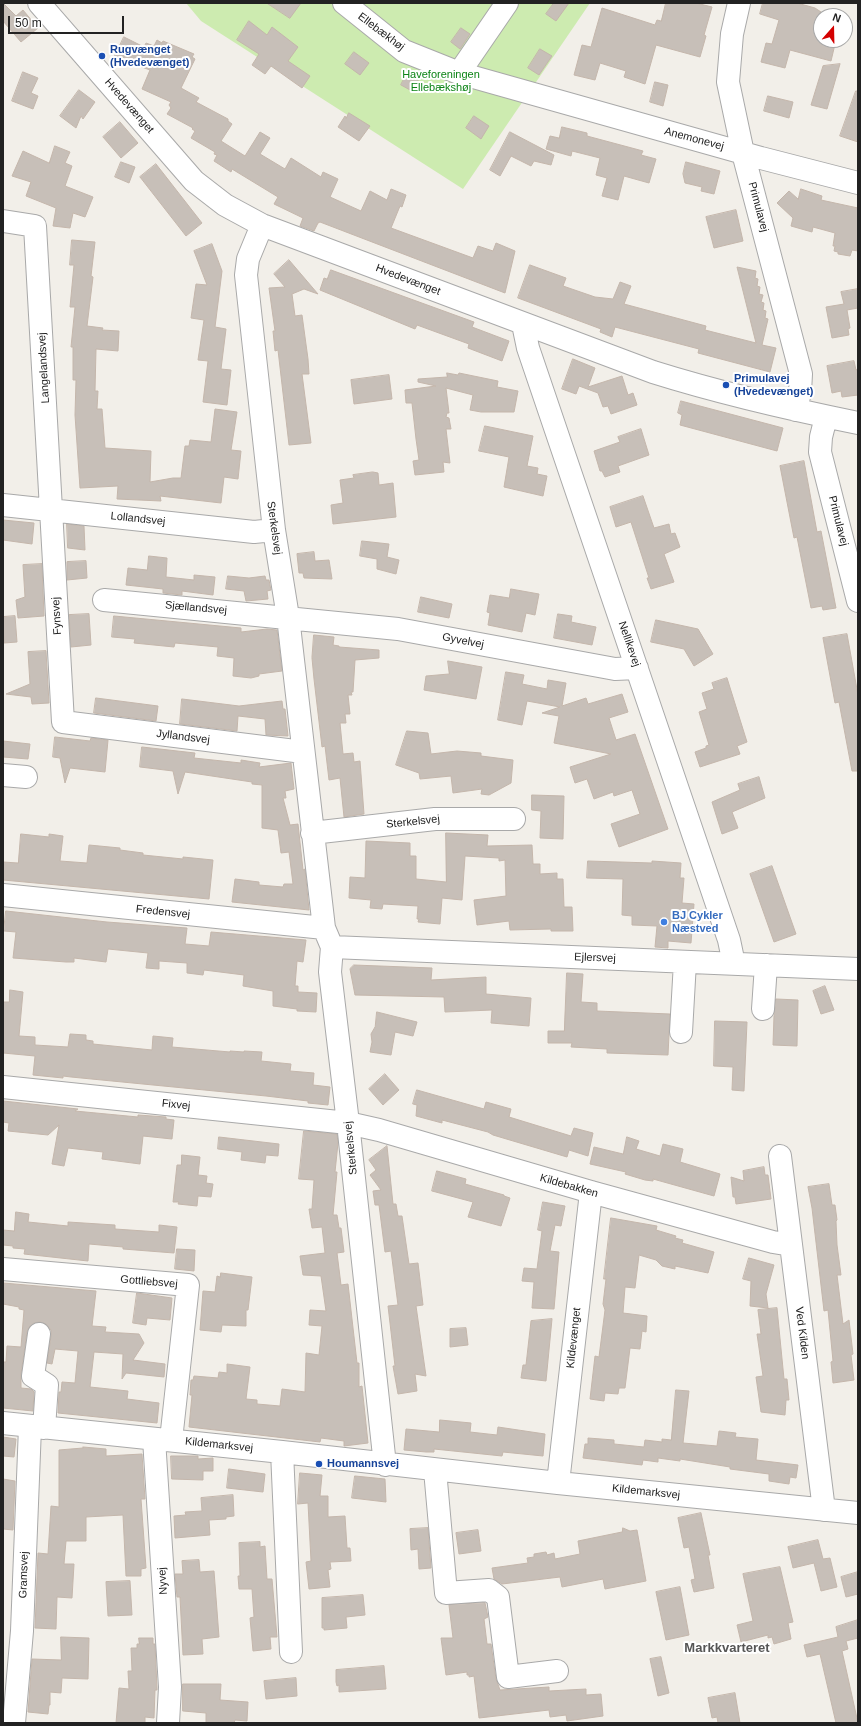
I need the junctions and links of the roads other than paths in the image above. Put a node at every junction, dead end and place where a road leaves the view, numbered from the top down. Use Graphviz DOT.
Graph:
graph roads {
  1 [pos="39,3"];
  2 [pos="507,3"];
  3 [pos="739,3"];
  4 [pos="348,5"];
  5 [pos="459,73"];
  6 [pos="529,94"];
  7 [pos="743,153"];
  8 [pos="858,183"];
  9 [pos="3,222"];
  10 [pos="262,225"];
  11 [pos="523,324"];
  12 [pos="796,410"];
  13 [pos="826,417"];
  14 [pos="858,423"];
  15 [pos="3,505"];
  16 [pos="52,510"];
  17 [pos="274,530"];
  18 [pos="850,535"];
  19 [pos="104,600"];
  20 [pos="858,601"];
  21 [pos="288,617"];
  22 [pos="637,668"];
  23 [pos="64,722"];
  24 [pos="303,752"];
  25 [pos="3,774"];
  26 [pos="26,777"];
  27 [pos="514,819"];
  28 [pos="312,833"];
  29 [pos="3,895"];
  30 [pos="328,938"];
  31 [pos="685,962"];
  32 [pos="734,964"];
  33 [pos="766,966"];
  34 [pos="858,969"];
  35 [pos="763,1009"];
  36 [pos="681,1032"];
  37 [pos="3,1088"];
  38 [pos="348,1123"];
  39 [pos="780,1156"];
  40 [pos="591,1192"];
  41 [pos="791,1244"];
  42 [pos="3,1269"];
  43 [pos="39,1334"];
  44 [pos="3,1424"];
  45 [pos="37,1428"];
  46 [pos="163,1440"];
  47 [pos="282,1452"];
  48 [pos="385,1465"];
  49 [pos="435,1470"];
  50 [pos="558,1484"];
  51 [pos="824,1510"];
  52 [pos="858,1514"];
  53 [pos="291,1652"];
  54 [pos="557,1671"];
  55 [pos="14,1723"];
  56 [pos="168,1723"];
  1 -- 10 [label="street, Hvedevænget"];
  2 -- 5 [label="street"];
  3 -- 7 [label="street, Primulavej"];
  4 -- 5 [label="street, Ellebækhøj"];
  5 -- 6 [label="street, Ellebækhøj"];
  6 -- 7 [label="street, Anemonevej"];
  7 -- 8 [label="street, Anemonevej"];
  7 -- 12 [label="street, Primulavej"];
  9 -- 16 [label="street, Langelandsvej"];
  10 -- 11 [label="street, Hvedevænget"];
  10 -- 17 [label="street, Sterkelsvej"];
  11 -- 12 [label="street, Hvedevænget"];
  11 -- 22 [label="street, Nellikevej"];
  12 -- 13 [label="street, Hvedevænget"];
  13 -- 14 [label="street, Hvedevænget"];
  13 -- 18 [label="street, Primulavej"];
  15 -- 16 [label="street, Lollandsvej"];
  16 -- 17 [label="street, Lollandsvej"];
  16 -- 23 [label="street, Fynsvej"];
  17 -- 21 [label="street, Sterkelsvej"];
  18 -- 20 [label="street, Primulavej"];
  19 -- 21 [label="street, Sjællandsvej"];
  21 -- 22 [label="street, Gyvelvej"];
  21 -- 24 [label="street, Sterkelsvej"];
  22 -- 32 [label="street, Nellikevej"];
  23 -- 24 [label="street, Jyllandsvej"];
  24 -- 28 [label="street, Sterkelsvej"];
  25 -- 26 [label="street"];
  27 -- 28 [label="street, Sterkelsvej"];
  28 -- 30 [label="street, Sterkelsvej"];
  29 -- 30 [label="street, Fredensvej"];
  30 -- 31 [label="street, Ejlersvej"];
  30 -- 38 [label="street, Sterkelsvej"];
  31 -- 32 [label="street, Ejlersvej"];
  31 -- 36 [label="street"];
  32 -- 33 [label="street, Ejlersvej"];
  33 -- 34 [label="street, Ejlersvej"];
  33 -- 35 [label="street"];
  37 -- 38 [label="street, Fixvej"];
  38 -- 40 [label="street, Kildebakken"];
  38 -- 48 [label="street, Sterkelsvej"];
  39 -- 41 [label="street, Ved Kilden"];
  40 -- 41 [label="street, Kildebakken"];
  40 -- 50 [label="street, Kildevænget"];
  41 -- 51 [label="street, Ved Kilden"];
  42 -- 46 [label="street, Gottliebsvej"];
  43 -- 45 [label="street, Gramsvej"];
  44 -- 45 [label="street, Kildemarksvej"];
  45 -- 46 [label="street, Kildemarksvej"];
  45 -- 55 [label="street, Gramsvej"];
  46 -- 47 [label="street, Kildemarksvej"];
  46 -- 56 [label="street, Nyvej"];
  47 -- 48 [label="street, Kildemarksvej"];
  47 -- 53 [label="street"];
  48 -- 49 [label="street, Kildemarksvej"];
  49 -- 50 [label="street, Kildemarksvej"];
  49 -- 54 [label="street"];
  50 -- 51 [label="street, Kildemarksvej"];
  51 -- 52 [label="street, Kildemarksvej"];
}
